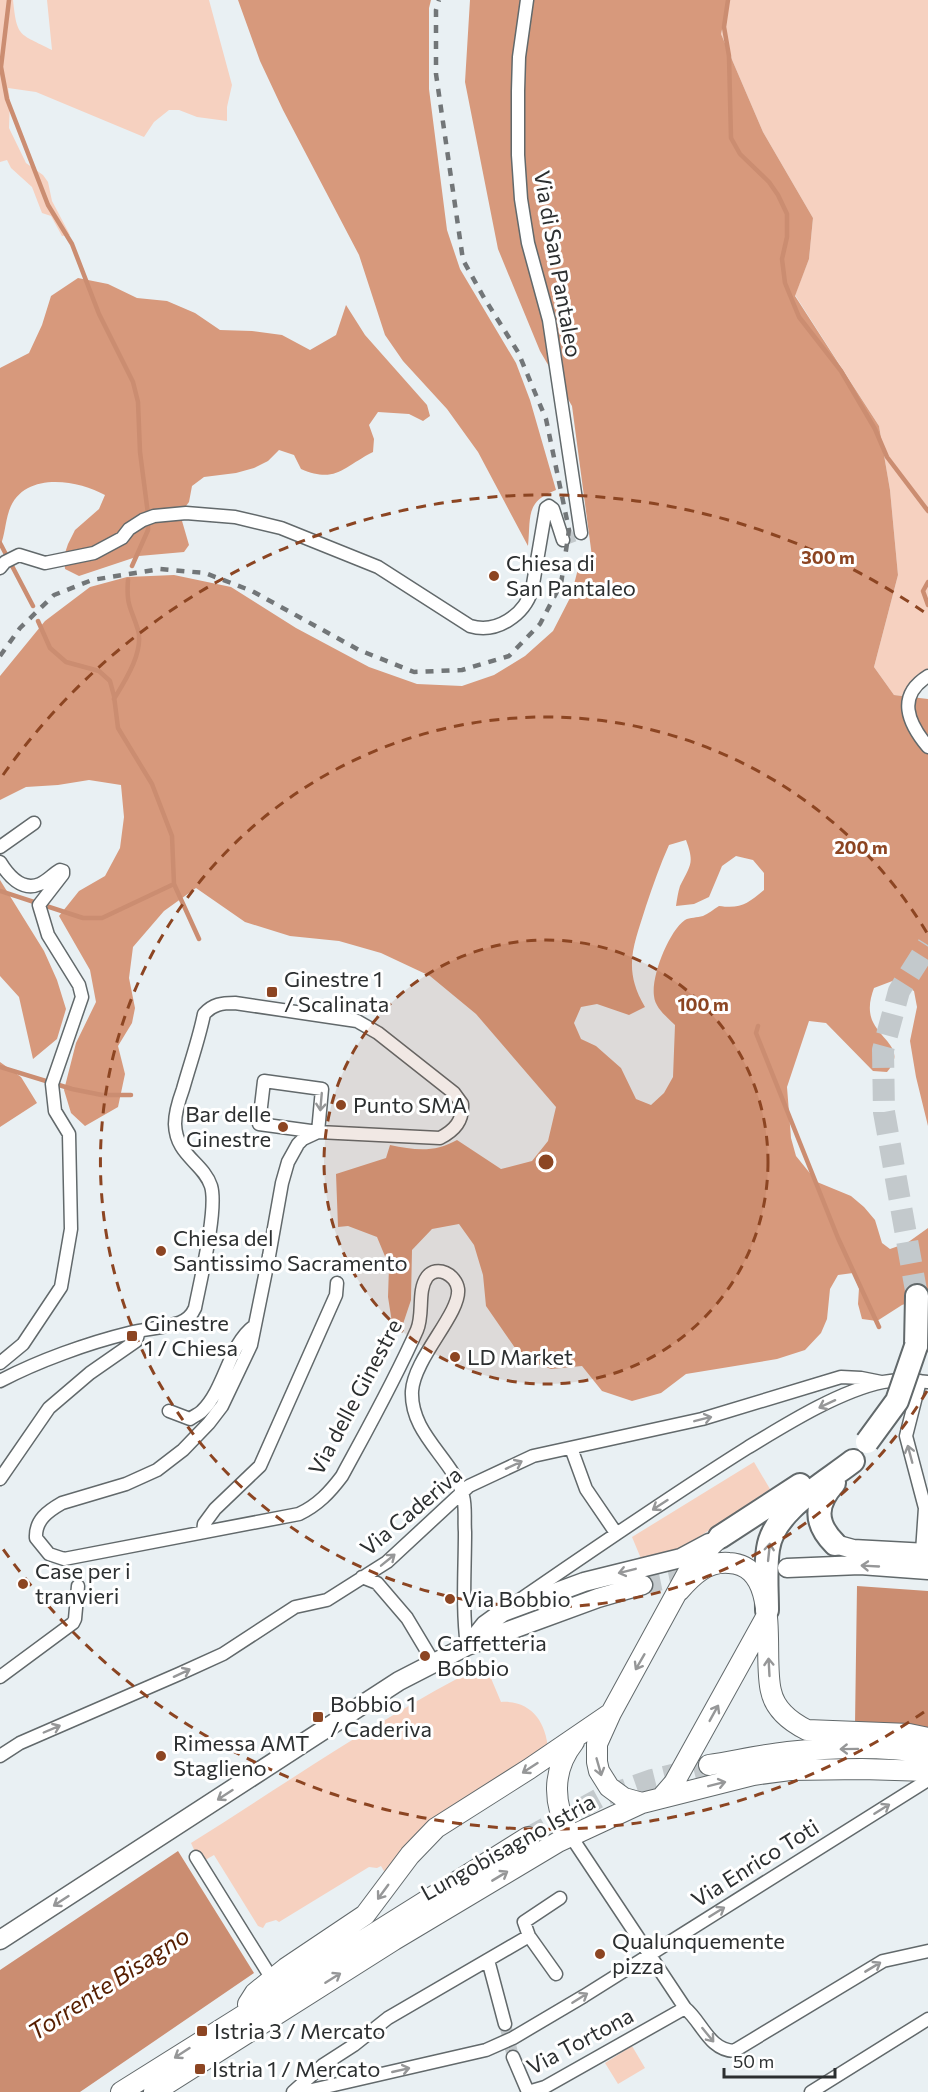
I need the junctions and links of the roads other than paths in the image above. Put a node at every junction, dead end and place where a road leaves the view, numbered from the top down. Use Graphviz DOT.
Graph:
graph roads {
  1 [pos="527,0"];
  2 [pos="581,533"];
  3 [pos="563,540"];
  4 [pos="0,568"];
  5 [pos="928,676"];
  6 [pos="928,747"];
  7 [pos="34,823"];
  8 [pos="0,847"];
  9 [pos="0,862"];
  10 [pos="318,1132"];
  11 [pos="338,1283"];
  12 [pos="917,1296"];
  13 [pos="254,1326"];
  14 [pos="139,1331"];
  15 [pos="0,1363"];
  16 [pos="0,1381"];
  17 [pos="881,1382"];
  18 [pos="924,1382"];
  19 [pos="170,1411"];
  20 [pos="867,1442"];
  21 [pos="571,1448"];
  22 [pos="853,1461"];
  23 [pos="0,1479"];
  24 [pos="462,1491"];
  25 [pos="203,1532"];
  26 [pos="616,1533"];
  27 [pos="720,1537"];
  28 [pos="835,1544"];
  29 [pos="925,1553"];
  30 [pos="787,1568"];
  31 [pos="928,1570"];
  32 [pos="362,1578"];
  33 [pos="643,1585"];
  34 [pos="78,1586"];
  35 [pos="679,1591"];
  36 [pos="503,1612"];
  37 [pos="767,1612"];
  38 [pos="467,1646"];
  39 [pos="434,1663"];
  40 [pos="0,1677"];
  41 [pos="612,1713"];
  42 [pos="579,1736"];
  43 [pos="928,1738"];
  44 [pos="928,1753"];
  45 [pos="0,1756"];
  46 [pos="709,1765"];
  47 [pos="928,1771"];
  48 [pos="928,1780"];
  49 [pos="652,1800"];
  50 [pos="570,1835"];
  51 [pos="528,1837"];
  52 [pos="196,1857"];
  53 [pos="560,1898"];
  54 [pos="529,1936"];
  55 [pos="0,1940"];
  56 [pos="928,1951"];
  57 [pos="649,1954"];
  58 [pos="488,1960"];
  59 [pos="556,1974"];
  60 [pos="272,1979"];
  61 [pos="684,2008"];
  62 [pos="249,2011"];
  63 [pos="928,2019"];
  64 [pos="506,2024"];
  65 [pos="513,2057"];
  66 [pos="176,2085"];
  67 [pos="121,2092"];
  68 [pos="154,2092"];
  69 [pos="293,2092"];
  70 [pos="303,2092"];
  71 [pos="811,2092"];
  1 -- 2 [label="street, Via di San Pantaleo"];
  3 -- 4 [label="street"];
  5 -- 6 [label="street"];
  7 -- 8 [label="street"];
  9 -- 15 [label="street"];
  10 -- 10 [label="street, one-way"];
  10 -- 13 [label="street, Via delle Ginestre"];
  10 -- 14 [label="street"];
  11 -- 25 [label="street"];
  12 -- 20 [label="highway, bridge"];
  13 -- 19 [label="street, Via delle Ginestre"];
  13 -- 25 [label="street, Via delle Ginestre"];
  14 -- 16 [label="street"];
  14 -- 23 [label="street"];
  17 -- 18 [label="street"];
  21 -- 17 [label="street, Via Caderiva, one-way"];
  17 -- 26 [label="street, one-way"];
  29 -- 18 [label="street, one-way"];
  20 -- 22 [label="highway"];
  20 -- 27 [label="highway"];
  24 -- 21 [label="street, Via Caderiva, one-way"];
  21 -- 26 [label="street"];
  22 -- 28 [label="highway"];
  37 -- 22 [label="highway, one-way"];
  24 -- 25 [label="street, Via delle Ginestre"];
  32 -- 24 [label="street, Via Caderiva, one-way"];
  24 -- 38 [label="street"];
  26 -- 36 [label="street"];
  27 -- 35 [label="main road"];
  27 -- 36 [label="main road, one-way"];
  28 -- 29 [label="main road"];
  31 -- 30 [label="main road, one-way"];
  32 -- 39 [label="street"];
  45 -- 32 [label="street, Via Caderiva, one-way"];
  33 -- 38 [label="main road"];
  34 -- 40 [label="street"];
  35 -- 37 [label="main road"];
  35 -- 41 [label="main road, one-way"];
  36 -- 38 [label="main road"];
  43 -- 37 [label="main road, one-way"];
  49 -- 37 [label="main road, one-way"];
  38 -- 39 [label="main road"];
  39 -- 55 [label="main road, one-way"];
  41 -- 42 [label="main road"];
  41 -- 49 [label="main road, one-way"];
  42 -- 50 [label="main road"];
  42 -- 60 [label="main road, one-way"];
  44 -- 46 [label="main road, one-way"];
  49 -- 47 [label="main road, Lungobisagno Istria, one-way"];
  57 -- 48 [label="street, Via Enrico Toti, one-way"];
  49 -- 50 [label="main road, Lungobisagno Istria"];
  50 -- 57 [label="street"];
  66 -- 50 [label="main road, Lungobisagno Istria, one-way"];
  51 -- 62 [label="main road, Lungobisagno Istria"];
  52 -- 60 [label="street"];
  53 -- 54 [label="street"];
  54 -- 58 [label="street"];
  54 -- 59 [label="street"];
  61 -- 56 [label="street, one-way"];
  57 -- 61 [label="street"];
  70 -- 57 [label="street, Via Enrico Toti, one-way"];
  58 -- 64 [label="street"];
  58 -- 69 [label="street"];
  60 -- 62 [label="main road"];
  61 -- 65 [label="street, Via Tortona"];
  62 -- 67 [label="main road, one-way"];
  63 -- 71 [label="street"];
  66 -- 68 [label="main road, Lungobisagno Istria"];
}
